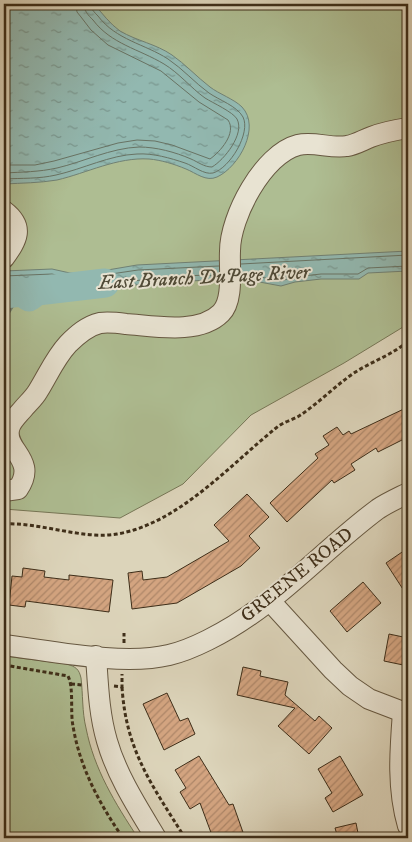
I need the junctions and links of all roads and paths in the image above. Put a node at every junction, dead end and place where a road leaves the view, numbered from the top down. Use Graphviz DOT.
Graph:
graph roads {
  1 [pos="408,128"];
  2 [pos="4,211"];
  3 [pos="4,258"];
  4 [pos="408,341"];
  5 [pos="6,434"];
  6 [pos="4,491"];
  7 [pos="408,493"];
  8 [pos="4,524"];
  9 [pos="270,601"];
  10 [pos="4,645"];
  11 [pos="96,656"];
  12 [pos="4,665"];
  13 [pos="122,674"];
  14 [pos="71,684"];
  15 [pos="82,685"];
  16 [pos="110,686"];
  17 [pos="122,687"];
  18 [pos="406,712"];
  19 [pos="408,826"];
  20 [pos="4,830"];
  21 [pos="4,836"];
  22 [pos="123,838"];
  23 [pos="156,838"];
  24 [pos="184,838"];
  1 -- 5 [label="street"];
  2 -- 3 [label="street"];
  4 -- 8 [label="path"];
  5 -- 6 [label="street"];
  7 -- 9 [label="street, GREENE ROAD"];
  9 -- 11 [label="street, GREENE ROAD"];
  9 -- 18 [label="street"];
  10 -- 11 [label="street, GREENE ROAD"];
  11 -- 23 [label="street"];
  12 -- 14 [label="path"];
  13 -- 17 [label="path"];
  14 -- 15 [label="path"];
  14 -- 22 [label="path"];
  16 -- 17 [label="path"];
  17 -- 24 [label="path"];
  18 -- 19 [label="street"];
  20 -- 21 [label="path"];
}
